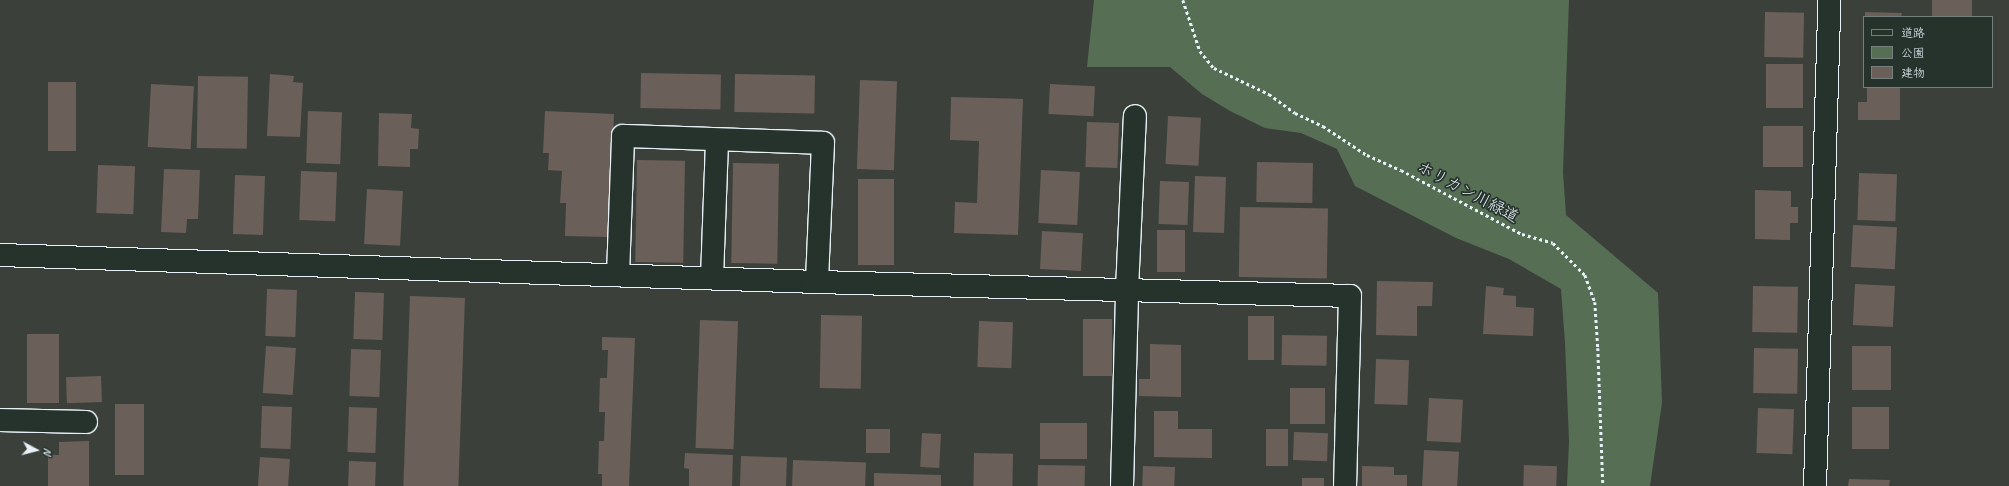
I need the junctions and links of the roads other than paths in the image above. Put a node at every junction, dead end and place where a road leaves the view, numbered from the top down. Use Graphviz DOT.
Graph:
graph roads {
  1 [pos="1829,0"];
  2 [pos="1135,116"];
  3 [pos="717,140"];
  4 [pos="0,255"];
  5 [pos="618,275"];
  6 [pos="712,278"];
  7 [pos="817,282"];
  8 [pos="1127,290"];
  9 [pos="0,420"];
  10 [pos="86,422"];
  11 [pos="1122,486"];
  12 [pos="1345,486"];
  13 [pos="1816,486"];
  1 -- 13 [label="street"];
  2 -- 8 [label="street"];
  3 -- 5 [label="street"];
  3 -- 6 [label="street"];
  3 -- 7 [label="street"];
  4 -- 5 [label="street"];
  5 -- 6 [label="street"];
  6 -- 7 [label="street"];
  7 -- 8 [label="street"];
  8 -- 11 [label="street"];
  8 -- 12 [label="street"];
  9 -- 10 [label="street"];
}
